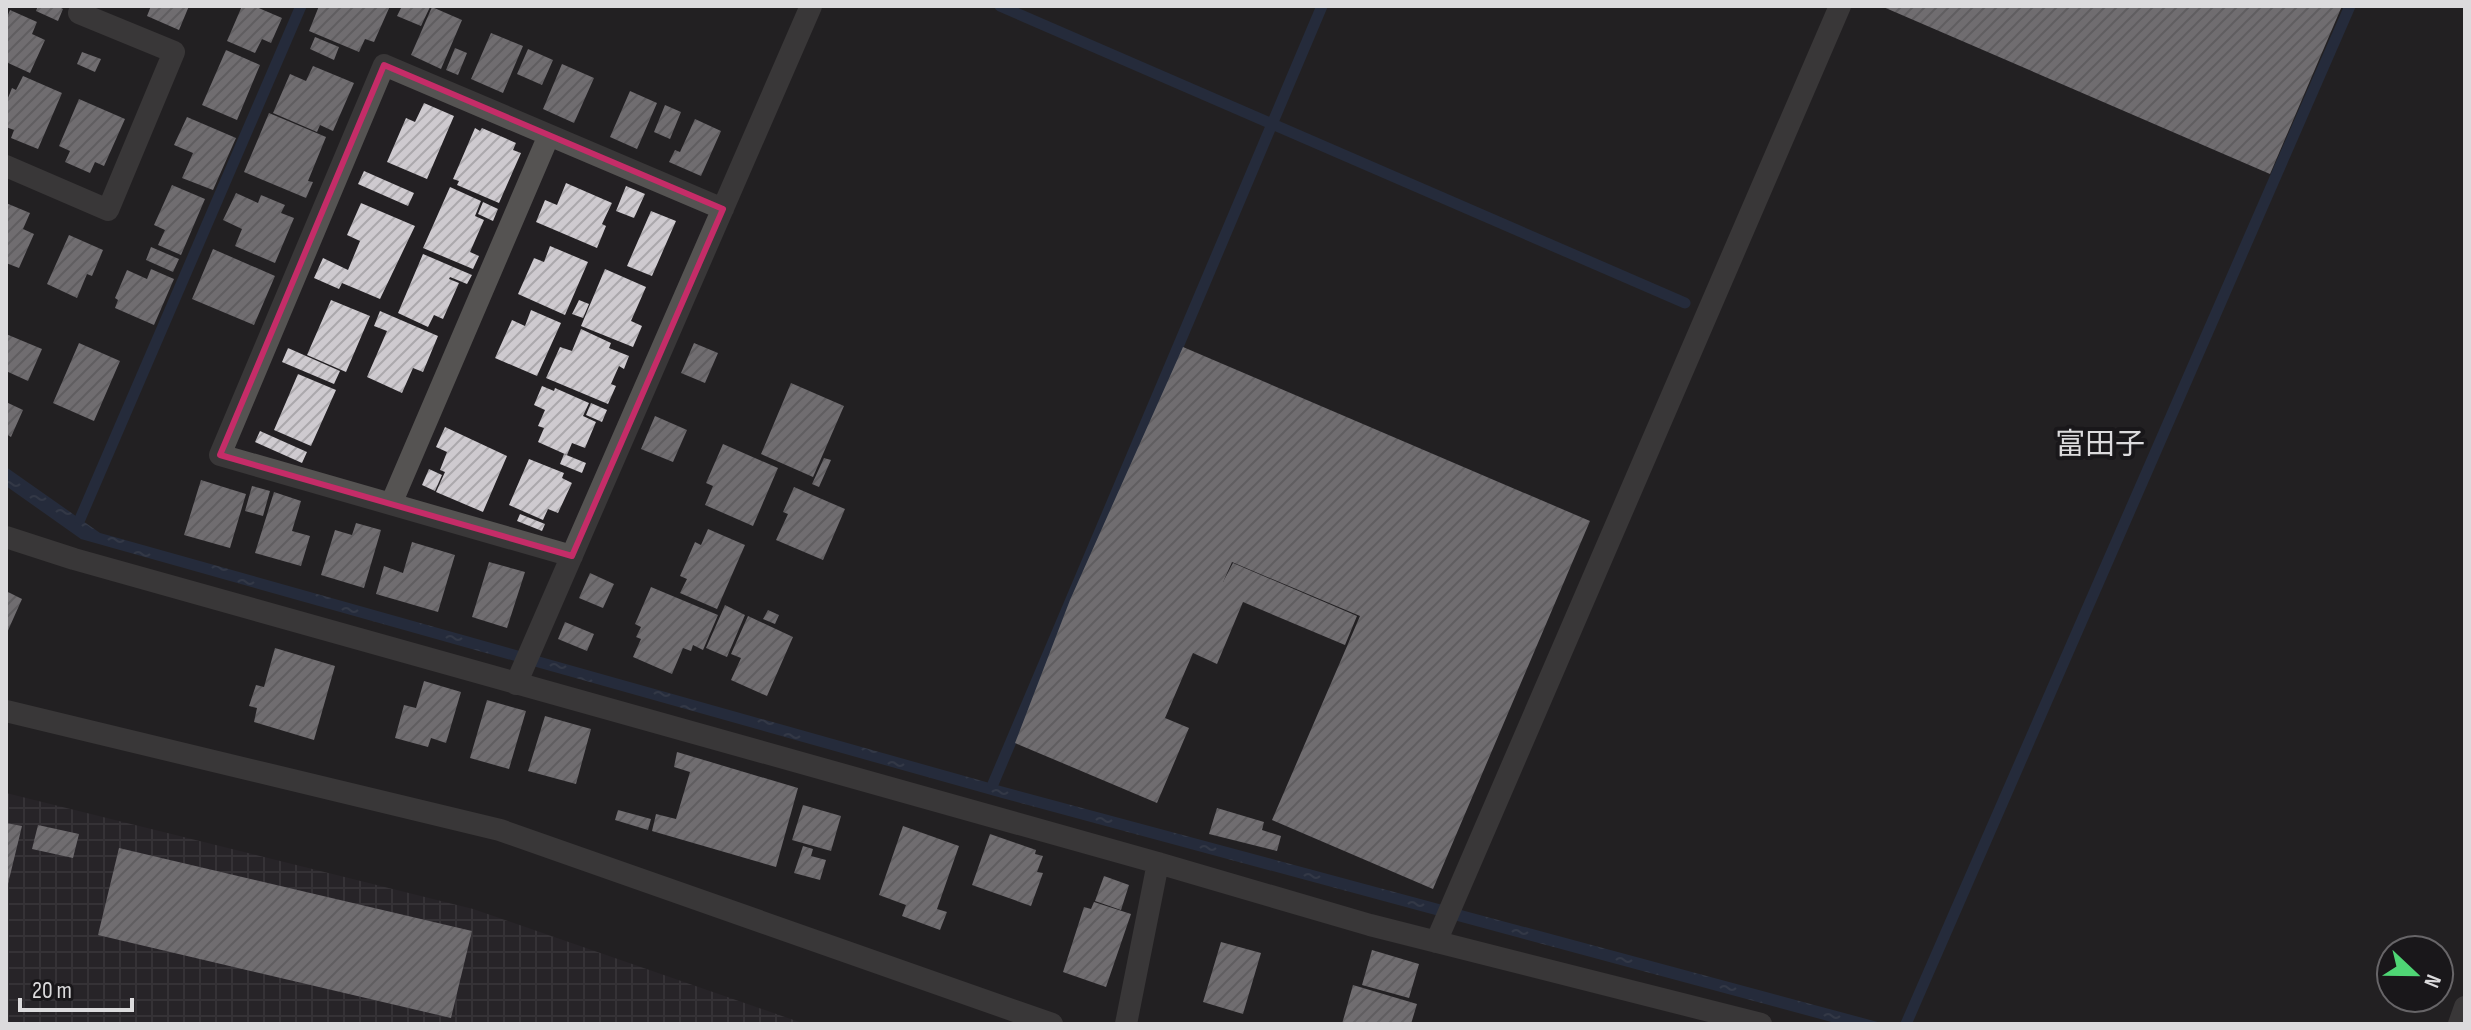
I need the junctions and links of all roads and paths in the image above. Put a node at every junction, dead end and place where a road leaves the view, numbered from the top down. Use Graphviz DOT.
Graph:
graph roads {
  1 [pos="811,6"];
  2 [pos="1840,6"];
  3 [pos="79,13"];
  4 [pos="549,135"];
  5 [pos="6,166"];
  6 [pos="723,209"];
  7 [pos="391,504"];
  8 [pos="6,537"];
  9 [pos="572,556"];
  10 [pos="518,678"];
  11 [pos="6,711"];
  12 [pos="1158,863"];
  13 [pos="1438,936"];
  14 [pos="2465,1007"];
  15 [pos="1052,1024"];
  16 [pos="1126,1024"];
  17 [pos="1761,1024"];
  18 [pos="2459,1024"];
  1 -- 6 [label="street"];
  2 -- 13 [label="street"];
  3 -- 5 [label="street"];
  4 -- 6 [label="street"];
  4 -- 7 [label="street"];
  4 -- 7 [label="street"];
  6 -- 9 [label="street"];
  7 -- 9 [label="street"];
  8 -- 10 [label="street"];
  9 -- 10 [label="street"];
  10 -- 12 [label="street"];
  11 -- 15 [label="street"];
  12 -- 13 [label="street"];
  12 -- 16 [label="street"];
  13 -- 17 [label="street"];
  14 -- 18 [label="street"];
}
